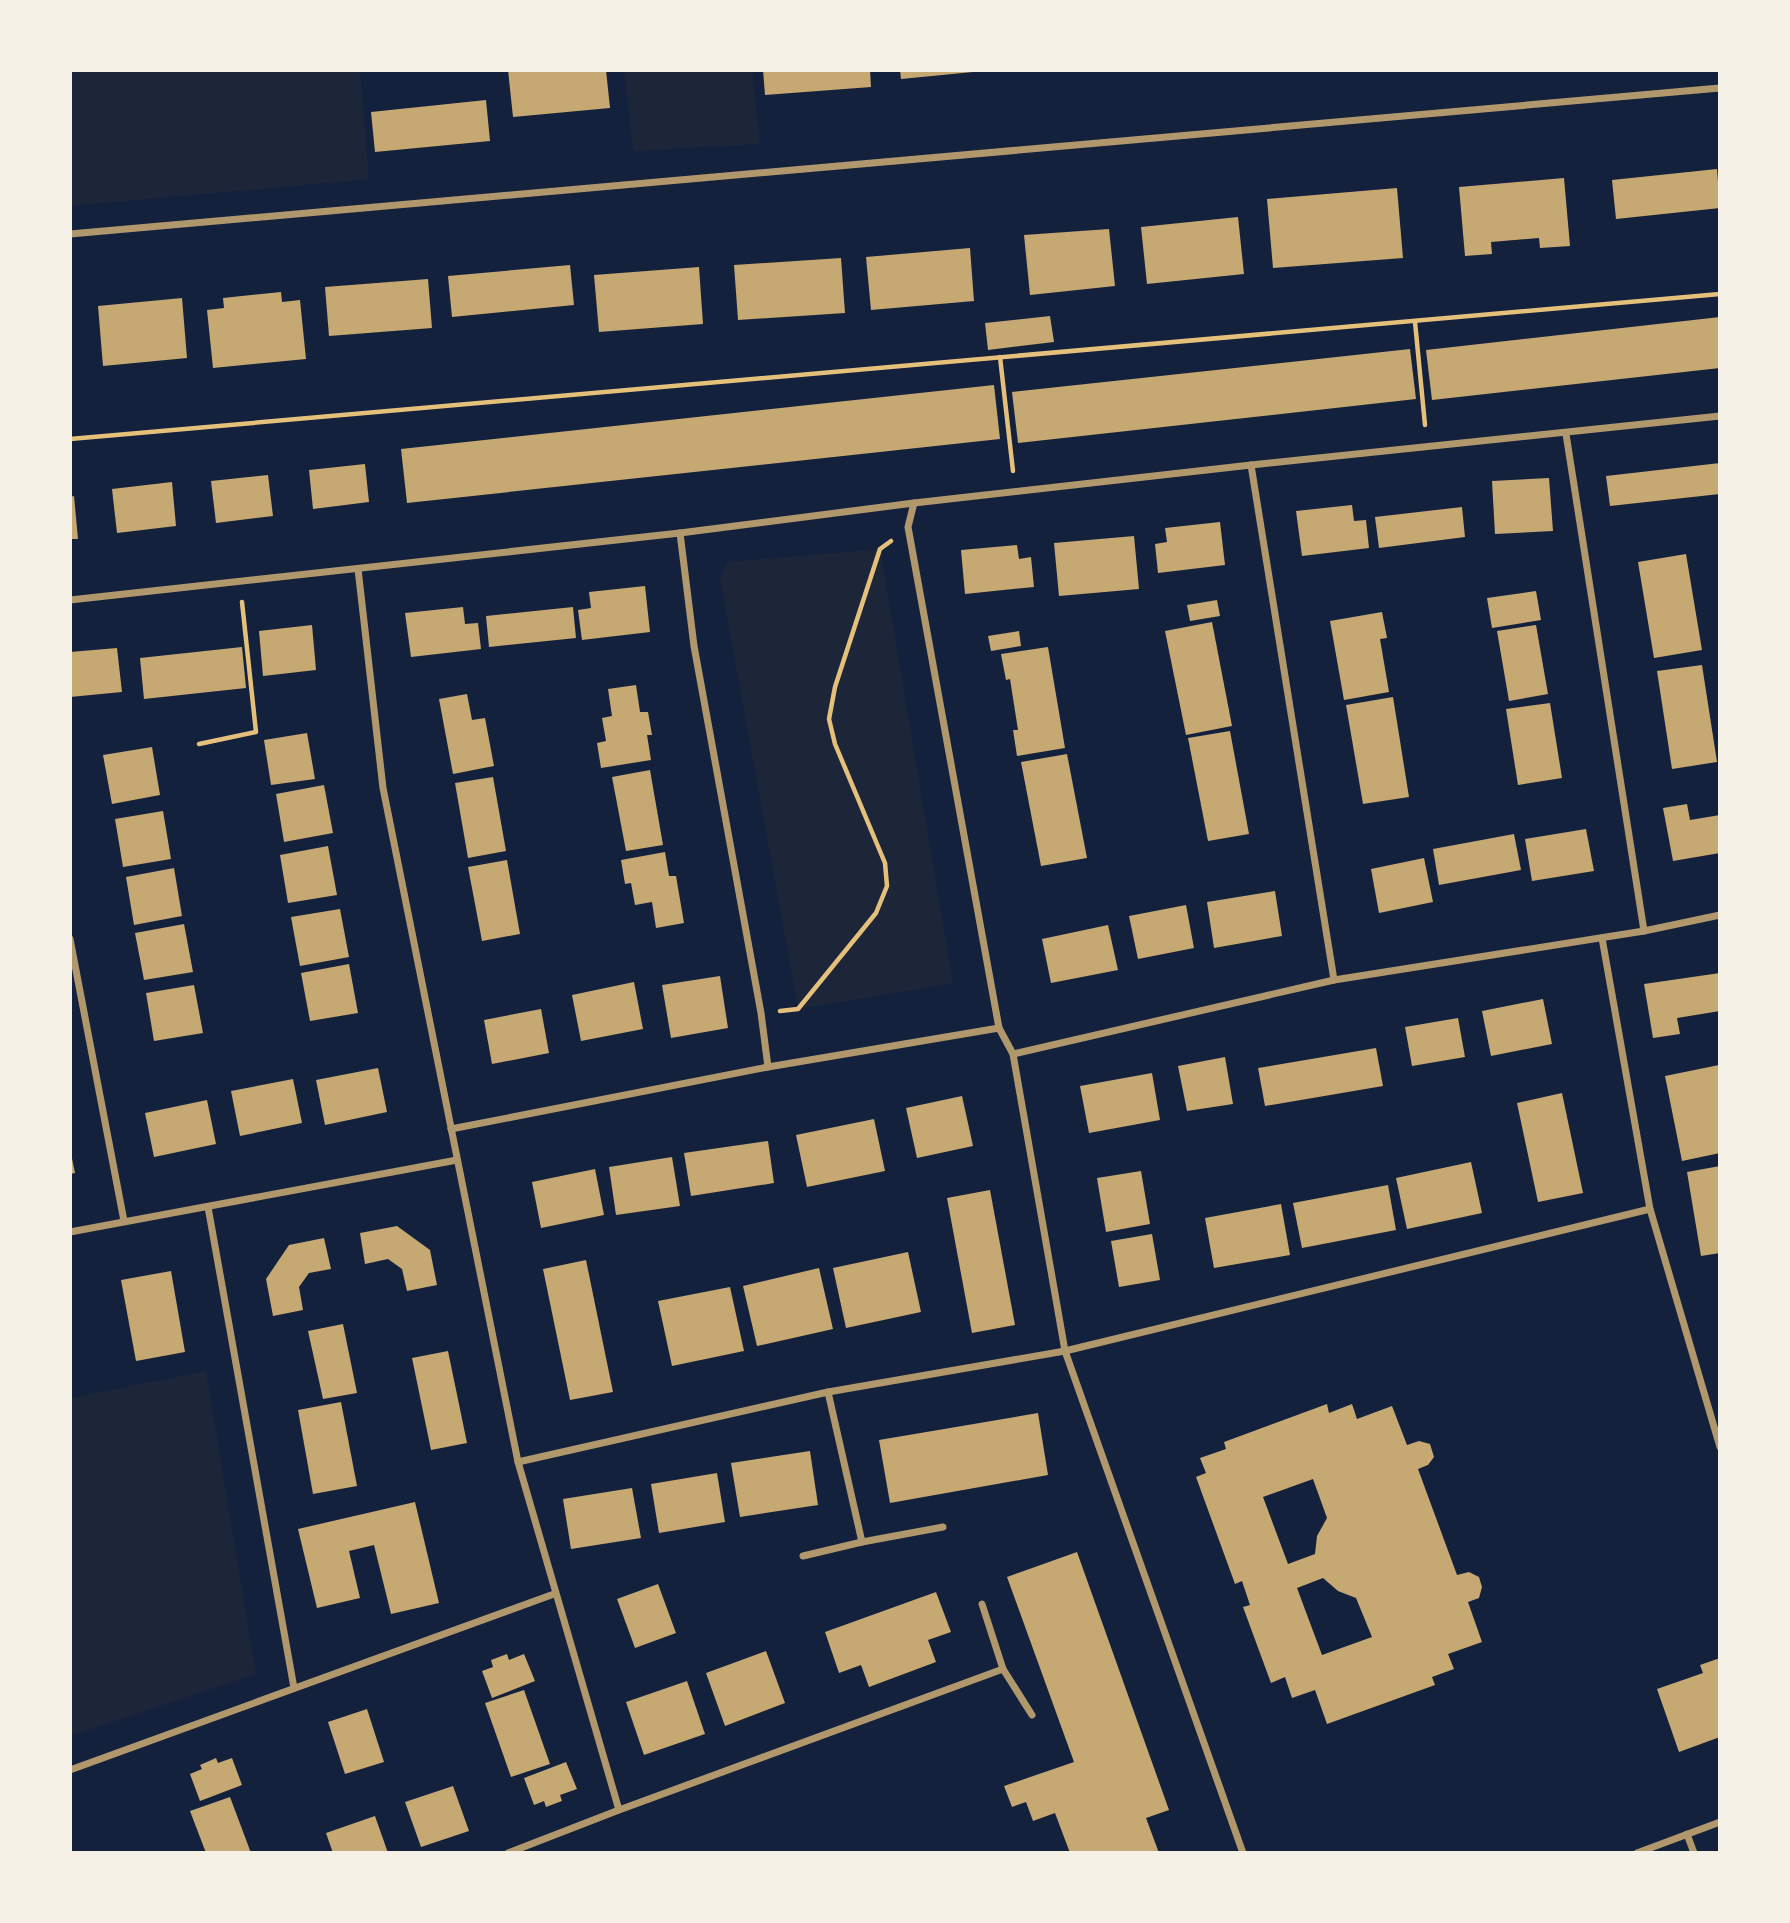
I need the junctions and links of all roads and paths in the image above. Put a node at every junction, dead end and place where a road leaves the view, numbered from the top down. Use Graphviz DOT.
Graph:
graph roads {
  1 [pos="1720,88"];
  2 [pos="70,234"];
  3 [pos="1720,294"];
  4 [pos="1415,322"];
  5 [pos="1000,358"];
  6 [pos="1720,416"];
  7 [pos="1566,433"];
  8 [pos="70,439"];
  9 [pos="1427,446"];
  10 [pos="1251,465"];
  11 [pos="1016,493"];
  12 [pos="914,503"];
  13 [pos="680,533"];
  14 [pos="880,549"];
  15 [pos="358,569"];
  16 [pos="240,581"];
  17 [pos="70,600"];
  18 [pos="199,744"];
  19 [pos="1720,915"];
  20 [pos="1643,931"];
  21 [pos="1602,937"];
  22 [pos="70,939"];
  23 [pos="71,948"];
  24 [pos="1334,980"];
  25 [pos="798,1009"];
  26 [pos="999,1028"];
  27 [pos="1013,1054"];
  28 [pos="768,1067"];
  29 [pos="451,1129"];
  30 [pos="457,1160"];
  31 [pos="208,1207"];
  32 [pos="1650,1209"];
  33 [pos="124,1221"];
  34 [pos="70,1232"];
  35 [pos="1065,1351"];
  36 [pos="828,1392"];
  37 [pos="1720,1447"];
  38 [pos="518,1462"];
  39 [pos="943,1527"];
  40 [pos="862,1542"];
  41 [pos="803,1556"];
  42 [pos="554,1594"];
  43 [pos="982,1604"];
  44 [pos="1003,1669"];
  45 [pos="294,1688"];
  46 [pos="1032,1715"];
  47 [pos="70,1770"];
  48 [pos="619,1810"];
  49 [pos="1720,1822"];
  50 [pos="1687,1834"];
  51 [pos="508,1853"];
  52 [pos="1243,1853"];
  53 [pos="1637,1853"];
  54 [pos="1694,1853"];
  1 -- 2 [label="street"];
  3 -- 4 [label="path"];
  4 -- 5 [label="path"];
  4 -- 9 [label="path"];
  5 -- 8 [label="path"];
  5 -- 11 [label="path"];
  6 -- 7 [label="street"];
  7 -- 9 [label="street"];
  7 -- 20 [label="street"];
  9 -- 10 [label="street"];
  10 -- 11 [label="street"];
  10 -- 24 [label="street"];
  11 -- 12 [label="street"];
  12 -- 13 [label="street"];
  12 -- 26 [label="street"];
  13 -- 15 [label="street"];
  13 -- 28 [label="street"];
  14 -- 25 [label="path"];
  15 -- 16 [label="street"];
  15 -- 29 [label="street"];
  16 -- 17 [label="street"];
  16 -- 18 [label="path"];
  19 -- 20 [label="street"];
  20 -- 21 [label="street"];
  21 -- 24 [label="street"];
  21 -- 32 [label="street"];
  22 -- 23 [label="street"];
  23 -- 33 [label="street"];
  24 -- 27 [label="street"];
  26 -- 27 [label="street"];
  26 -- 28 [label="street"];
  27 -- 35 [label="street"];
  28 -- 29 [label="street"];
  29 -- 30 [label="street"];
  30 -- 31 [label="street"];
  30 -- 38 [label="street"];
  31 -- 33 [label="street"];
  31 -- 45 [label="street"];
  32 -- 35 [label="street"];
  32 -- 37 [label="street"];
  33 -- 34 [label="street"];
  35 -- 36 [label="street"];
  35 -- 52 [label="street"];
  36 -- 38 [label="street"];
  36 -- 40 [label="street"];
  38 -- 42 [label="street"];
  39 -- 40 [label="street"];
  40 -- 41 [label="street"];
  42 -- 45 [label="street"];
  42 -- 48 [label="street"];
  43 -- 44 [label="street"];
  44 -- 46 [label="street"];
  44 -- 48 [label="street"];
  45 -- 47 [label="street"];
  48 -- 51 [label="street"];
  49 -- 50 [label="street"];
  50 -- 53 [label="street"];
  50 -- 54 [label="street"];
}
